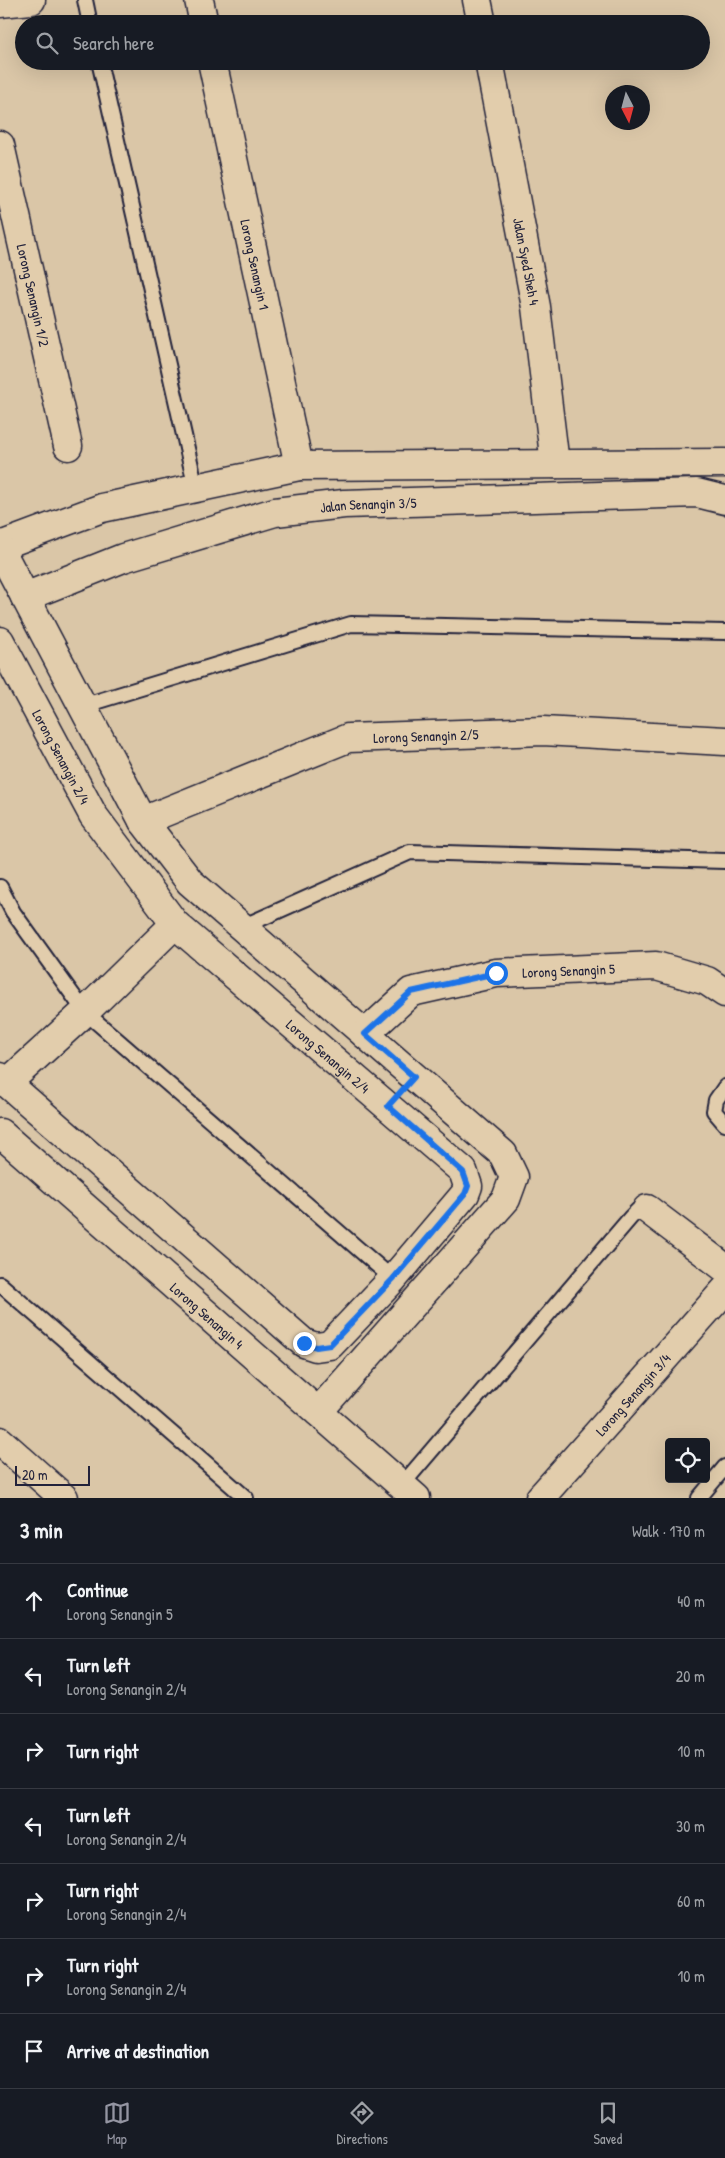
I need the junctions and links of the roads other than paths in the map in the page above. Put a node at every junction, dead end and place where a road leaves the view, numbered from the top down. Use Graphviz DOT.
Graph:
graph roads {
  1 [pos="31,0"];
  2 [pos="85,0"];
  3 [pos="199,0"];
  4 [pos="477,0"];
  5 [pos="0,3"];
  6 [pos="88,15"];
  7 [pos="202,15"];
  8 [pos="480,15"];
  9 [pos="101,70"];
  10 [pos="214,70"];
  11 [pos="491,70"];
  12 [pos="0,145"];
  13 [pos="68,446"];
  14 [pos="725,463"];
  15 [pos="555,464"];
  16 [pos="299,466"];
  17 [pos="196,488"];
  18 [pos="725,500"];
  19 [pos="0,548"];
  20 [pos="25,597"];
  21 [pos="725,632"];
  22 [pos="0,641"];
  23 [pos="70,682"];
  24 [pos="34,705"];
  25 [pos="82,706"];
  26 [pos="725,741"];
  27 [pos="143,821"];
  28 [pos="725,861"];
  29 [pos="0,887"];
  30 [pos="175,924"];
  31 [pos="242,927"];
  32 [pos="725,993"];
  33 [pos="85,1012"];
  34 [pos="365,1034"];
  35 [pos="414,1077"];
  36 [pos="4,1080"];
  37 [pos="725,1087"];
  38 [pos="388,1106"];
  39 [pos="725,1124"];
  40 [pos="0,1133"];
  41 [pos="647,1209"];
  42 [pos="725,1268"];
  43 [pos="393,1279"];
  44 [pos="236,1282"];
  45 [pos="0,1284"];
  46 [pos="725,1290"];
  47 [pos="207,1315"];
  48 [pos="318,1412"];
  49 [pos="0,1441"];
  50 [pos="725,1467"];
  51 [pos="409,1492"];
  52 [pos="64,1498"];
  53 [pos="246,1498"];
  54 [pos="540,1498"];
  55 [pos="699,1498"];
  1 -- 5 [label="street"];
  2 -- 6 [label="lane"];
  3 -- 7 [label="street"];
  4 -- 8 [label="street"];
  9 -- 17 [label="lane"];
  10 -- 16 [label="street, Lorong Senangin 1"];
  11 -- 15 [label="street, Jalan Syed Sheh 4"];
  12 -- 13 [label="street, Lorong Senangin 1/2"];
  14 -- 15 [label="street"];
  15 -- 16 [label="street"];
  16 -- 17 [label="street"];
  17 -- 19 [label="street"];
  18 -- 20 [label="street, Jalan Senangin 3/5"];
  19 -- 20 [label="street"];
  20 -- 23 [label="street"];
  21 -- 25 [label="lane"];
  22 -- 24 [label="street, Lorong Senangin 2/4"];
  23 -- 24 [label="street"];
  23 -- 25 [label="street"];
  24 -- 30 [label="street, Lorong Senangin 2/4"];
  25 -- 27 [label="street"];
  26 -- 27 [label="street, Lorong Senangin 2/5"];
  27 -- 31 [label="street"];
  28 -- 31 [label="lane"];
  29 -- 33 [label="lane"];
  30 -- 33 [label="street"];
  30 -- 38 [label="street, Lorong Senangin 2/4"];
  31 -- 34 [label="street"];
  32 -- 34 [label="street, Lorong Senangin 5"];
  33 -- 36 [label="street"];
  33 -- 43 [label="lane"];
  34 -- 35 [label="street"];
  35 -- 38 [label="street"];
  35 -- 48 [label="street"];
  36 -- 44 [label="street, Lorong Senangin 2/4"];
  37 -- 39 [label="lane"];
  38 -- 43 [label="street, Lorong Senangin 2/4"];
  40 -- 47 [label="street, Lorong Senangin 4"];
  41 -- 42 [label="street"];
  41 -- 51 [label="lane"];
  43 -- 44 [label="street, Lorong Senangin 2/4"];
  44 -- 47 [label="street"];
  45 -- 53 [label="lane"];
  46 -- 54 [label="street, Lorong Senangin 3/4"];
  47 -- 48 [label="street, Lorong Senangin 4"];
  48 -- 51 [label="street, Lorong Senangin 4"];
  49 -- 52 [label="street"];
  50 -- 55 [label="lane"];
}
